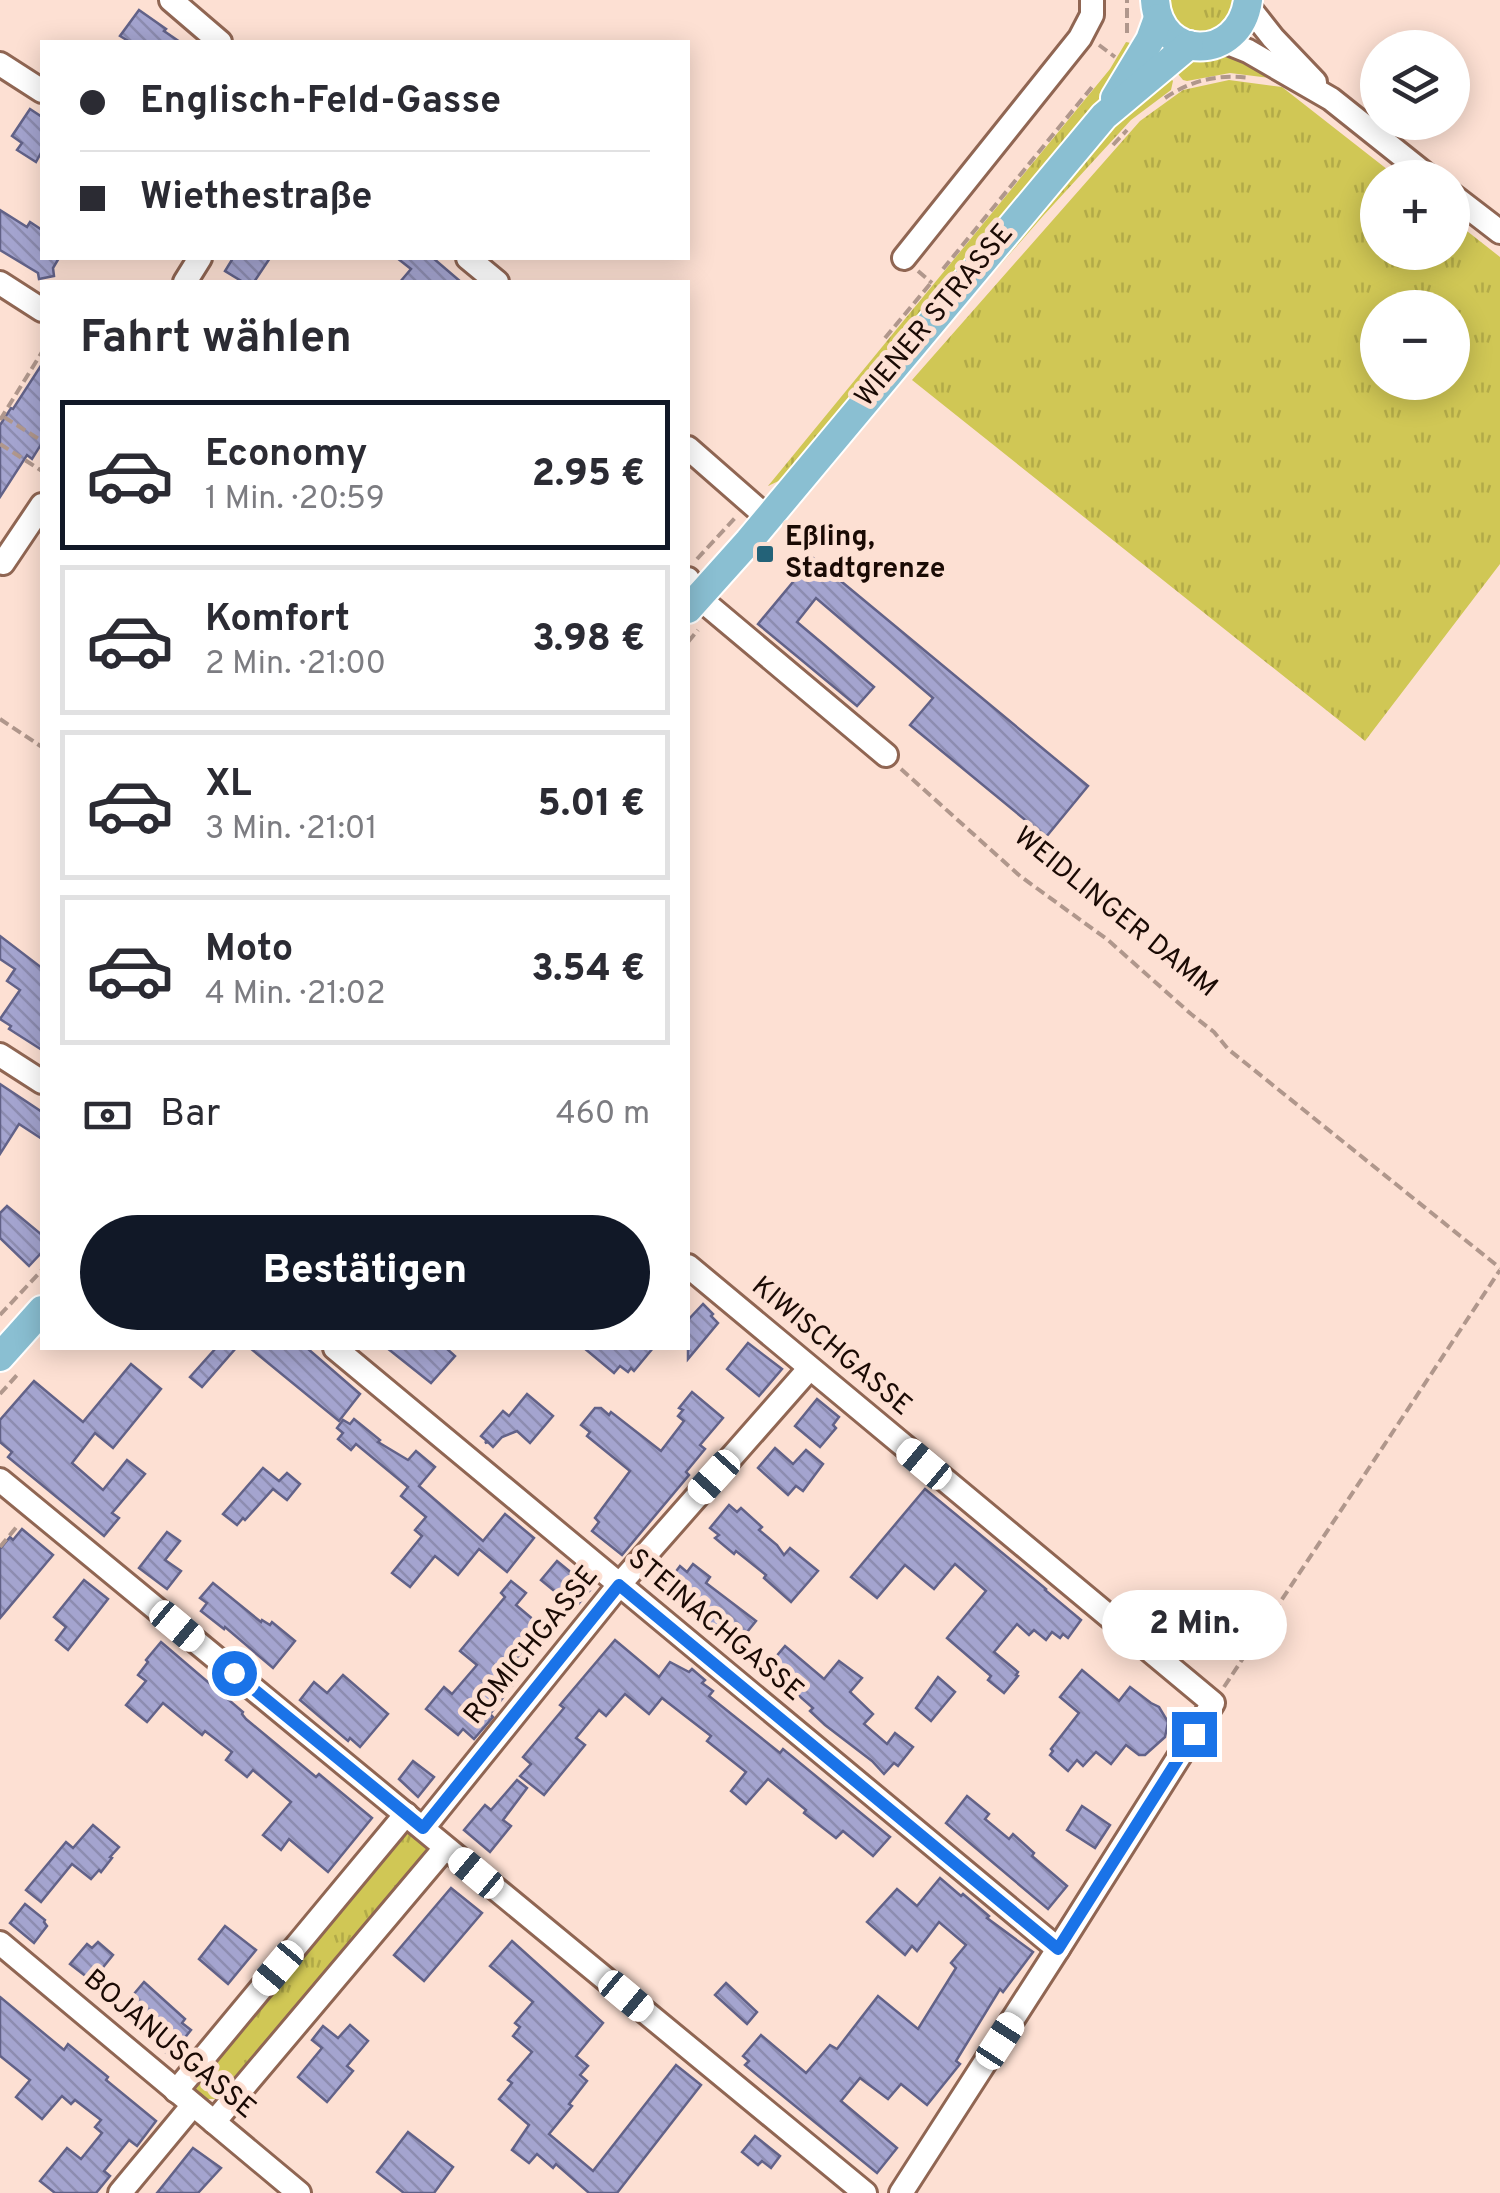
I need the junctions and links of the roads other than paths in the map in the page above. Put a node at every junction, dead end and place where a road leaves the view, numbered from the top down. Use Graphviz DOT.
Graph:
graph roads {
  1 [pos="171,0"];
  2 [pos="1092,0"];
  3 [pos="1248,2"];
  4 [pos="1157,9"];
  5 [pos="218,40"];
  6 [pos="1223,40"];
  7 [pos="1189,45"];
  8 [pos="0,64"];
  9 [pos="40,91"];
  10 [pos="1331,99"];
  11 [pos="1104,116"];
  12 [pos="1407,160"];
  13 [pos="1470,209"];
  14 [pos="1500,232"];
  15 [pos="904,258"];
  16 [pos="470,260"];
  17 [pos="495,280"];
  18 [pos="0,283"];
  19 [pos="40,309"];
  20 [pos="690,450"];
  21 [pos="40,508"];
  22 [pos="768,518"];
  23 [pos="3,563"];
  24 [pos="691,595"];
  25 [pos="886,755"];
  26 [pos="0,1055"];
  27 [pos="40,1081"];
  28 [pos="690,1268"];
  29 [pos="40,1312"];
  30 [pos="337,1350"];
  31 [pos="0,1357"];
  32 [pos="809,1369"];
  33 [pos="0,1480"];
  34 [pos="619,1585"];
  35 [pos="415,1821"];
  36 [pos="446,1848"];
  37 [pos="0,1943"];
  38 [pos="1058,1949"];
  39 [pos="185,2098"];
  40 [pos="214,2122"];
  41 [pos="120,2193"];
  42 [pos="299,2193"];
  43 [pos="864,2193"];
  44 [pos="901,2193"];
  1 -- 5 [label="street"];
  2 -- 15 [label="street"];
  3 -- 6 [label="main road"];
  3 -- 10 [label="street"];
  4 -- 7 [label="main road"];
  4 -- 11 [label="main road, WIENER STRASSE"];
  6 -- 7 [label="main road"];
  6 -- 10 [label="street"];
  7 -- 11 [label="main road, WIENER STRASSE"];
  8 -- 9 [label="street"];
  10 -- 12 [label="street"];
  11 -- 22 [label="main road, WIENER STRASSE"];
  13 -- 14 [label="street"];
  16 -- 17 [label="street"];
  18 -- 19 [label="street"];
  20 -- 22 [label="street"];
  21 -- 23 [label="street"];
  22 -- 24 [label="main road, WIENER STRASSE"];
  24 -- 25 [label="street"];
  26 -- 27 [label="street"];
  28 -- 32 [label="street, KIWISCHGASSE"];
  29 -- 31 [label="main road"];
  30 -- 34 [label="street, STEINACHGASSE"];
  32 -- 34 [label="street, ROMICHGASSE"];
  32 -- 38 [label="street, KIWISCHGASSE"];
  33 -- 35 [label="street"];
  34 -- 35 [label="street, ROMICHGASSE"];
  34 -- 38 [label="street, STEINACHGASSE"];
  35 -- 36 [label="street"];
  35 -- 39 [label="street, ROMICHGASSE"];
  36 -- 40 [label="street"];
  36 -- 43 [label="street"];
  37 -- 39 [label="street, BOJANUSGASSE"];
  38 -- 44 [label="street"];
  39 -- 40 [label="street, BOJANUSGASSE"];
  39 -- 41 [label="street, ROMICHGASSE"];
  40 -- 42 [label="street, BOJANUSGASSE"];
}
